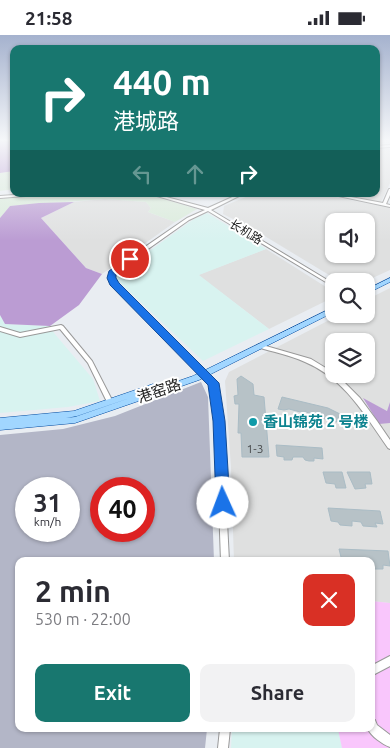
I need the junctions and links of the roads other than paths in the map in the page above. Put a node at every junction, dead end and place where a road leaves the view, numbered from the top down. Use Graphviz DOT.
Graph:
graph roads {
  1 [pos="390,190"];
  2 [pos="163,197"];
  3 [pos="235,197"];
  4 [pos="345,197"];
  5 [pos="384,205"];
  6 [pos="390,206"];
  7 [pos="207,209"];
  8 [pos="390,275"];
  9 [pos="390,280"];
  10 [pos="325,281"];
  11 [pos="375,282"];
  12 [pos="375,288"];
  13 [pos="325,308"];
  14 [pos="325,313"];
  15 [pos="0,329"];
  16 [pos="259,346"];
  17 [pos="203,372"];
  18 [pos="110,402"];
  19 [pos="0,421"];
  20 [pos="0,427"];
  21 [pos="390,446"];
  22 [pos="225,557"];
  23 [pos="390,661"];
  24 [pos="375,669"];
  25 [pos="375,731"];
  26 [pos="225,732"];
  27 [pos="390,742"];
  28 [pos="223,748"];
  1 -- 5 [label="street"];
  2 -- 7 [label="street, 长机路"];
  3 -- 7 [label="street"];
  4 -- 5 [label="street"];
  5 -- 6 [label="street"];
  7 -- 10 [label="street, 长机路"];
  7 -- 17 [label="street"];
  8 -- 11 [label="main road"];
  9 -- 12 [label="main road"];
  13 -- 17 [label="main road, 港窑路"];
  14 -- 16 [label="main road, 港窑路"];
  15 -- 18 [label="street"];
  16 -- 17 [label="main road, 港窑路"];
  16 -- 21 [label="street"];
  17 -- 18 [label="main road, 港窑路"];
  17 -- 20 [label="main road, 港窑路"];
  17 -- 22 [label="street"];
  18 -- 19 [label="main road, 港窑路"];
  23 -- 24 [label="street"];
  25 -- 27 [label="street"];
  26 -- 28 [label="street"];
}
